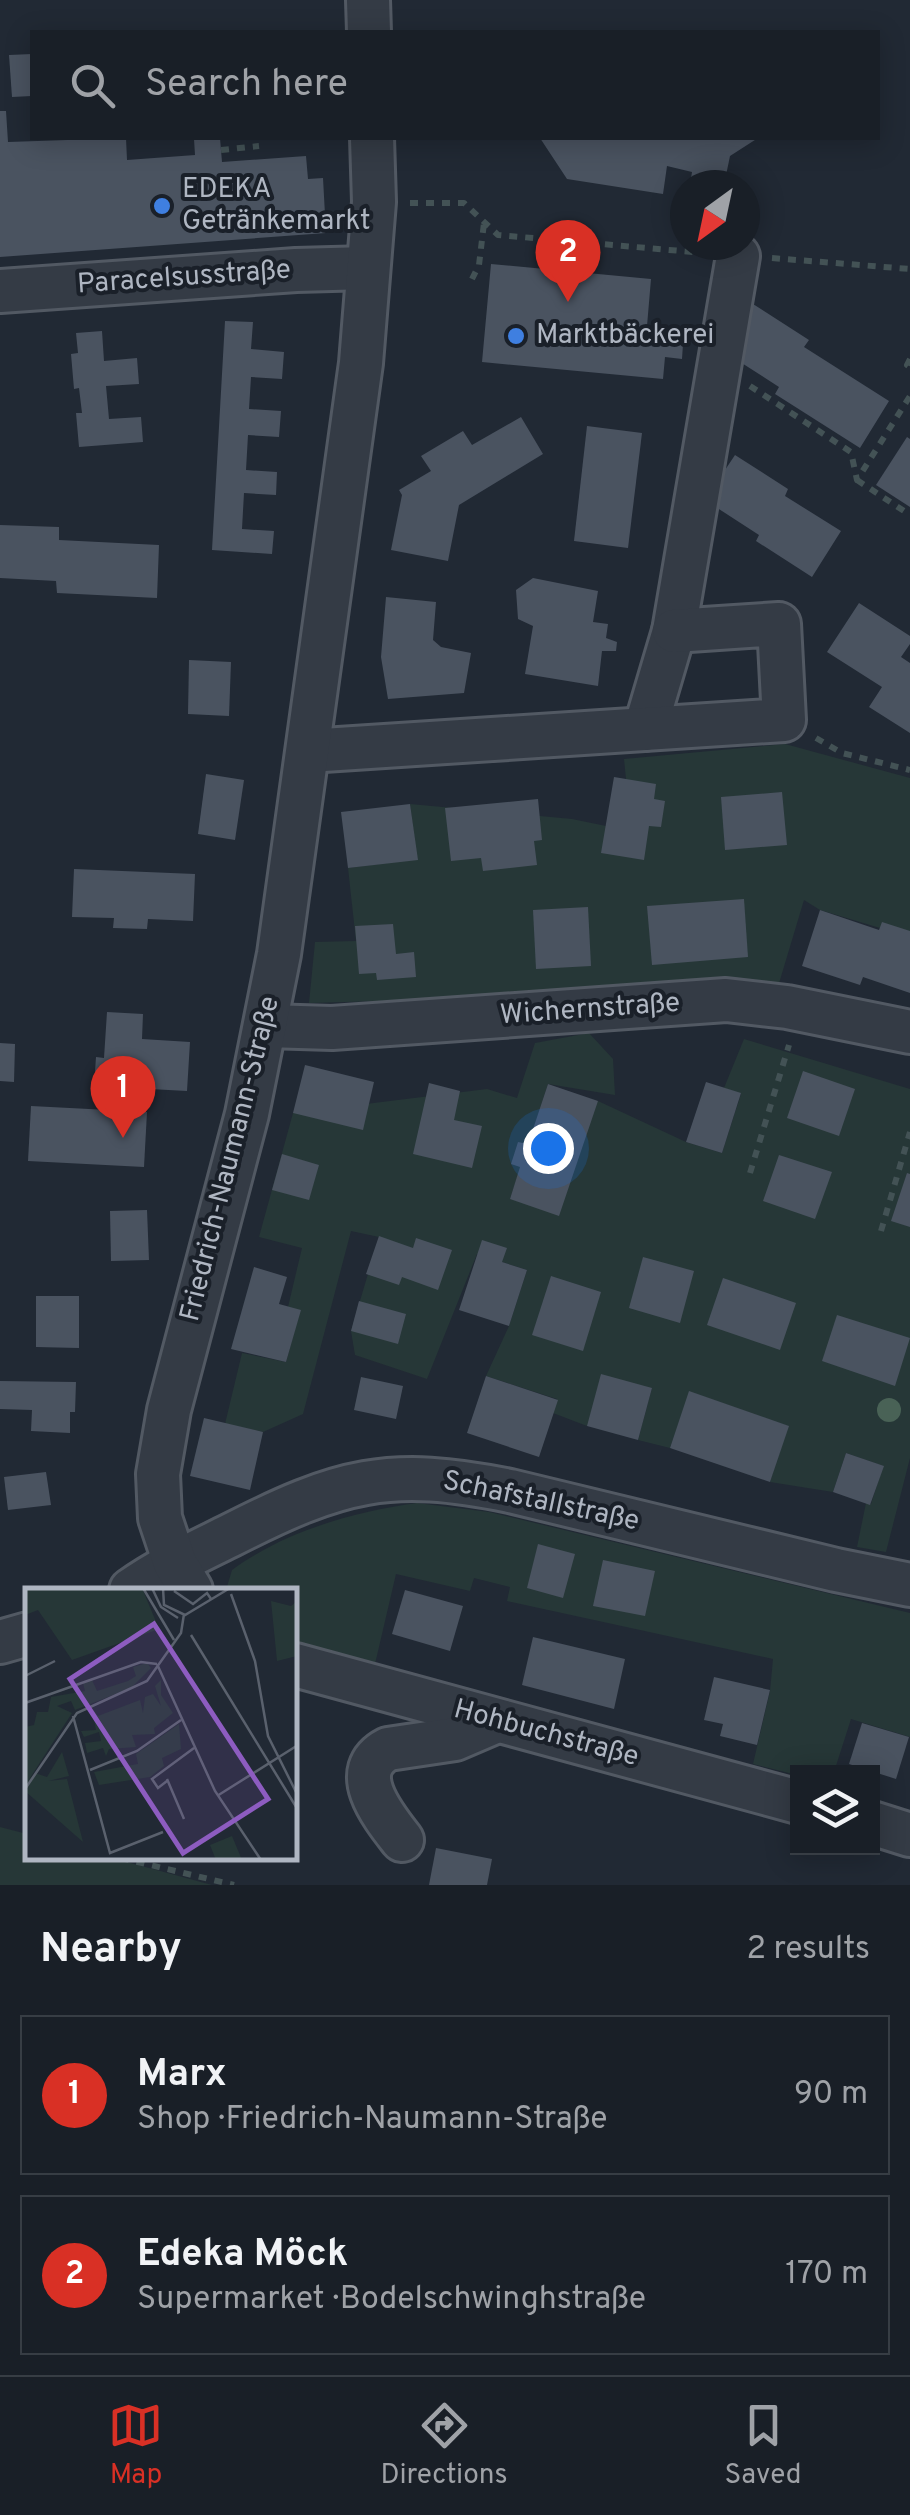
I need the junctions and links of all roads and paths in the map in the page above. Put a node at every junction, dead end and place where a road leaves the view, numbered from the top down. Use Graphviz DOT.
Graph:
graph roads {
  1 [pos="368,0"];
  2 [pos="369,30"];
  3 [pos="372,140"];
  4 [pos="259,146"];
  5 [pos="221,150"];
  6 [pos="374,202"];
  7 [pos="484,222"];
  8 [pos="670,250"];
  9 [pos="760,258"];
  10 [pos="737,260"];
  11 [pos="368,268"];
  12 [pos="910,269"];
  13 [pos="472,279"];
  14 [pos="0,290"];
  15 [pos="910,358"];
  16 [pos="910,367"];
  17 [pos="716,378"];
  18 [pos="910,396"];
  19 [pos="857,480"];
  20 [pos="910,515"];
  21 [pos="674,631"];
  22 [pos="784,720"];
  23 [pos="645,729"];
  24 [pos="308,750"];
  25 [pos="910,770"];
  26 [pos="800,1009"];
  27 [pos="267,1026"];
  28 [pos="910,1032"];
  29 [pos="910,1132"];
  30 [pos="750,1172"];
  31 [pos="881,1232"];
  32 [pos="183,1577"];
  33 [pos="910,1585"];
  34 [pos="139,1588"];
  35 [pos="25,1635"];
  36 [pos="0,1642"];
  37 [pos="298,1666"];
  38 [pos="497,1721"];
  39 [pos="790,1800"];
  40 [pos="880,1827"];
  41 [pos="910,1836"];
  42 [pos="402,1840"];
  43 [pos="129,1860"];
  44 [pos="234,1885"];
  1 -- 2 [label="street"];
  3 -- 6 [label="street, Friedrich-Naumann-Straße"];
  4 -- 5 [label="path"];
  6 -- 7 [label="path"];
  6 -- 11 [label="street, Friedrich-Naumann-Straße"];
  7 -- 8 [label="path"];
  7 -- 13 [label="path"];
  9 -- 12 [label="path"];
  10 -- 17 [label="street"];
  11 -- 14 [label="street, Paracelsusstraße"];
  11 -- 24 [label="street, Friedrich-Naumann-Straße"];
  15 -- 16 [label="path"];
  17 -- 19 [label="path"];
  17 -- 21 [label="street"];
  18 -- 19 [label="path"];
  19 -- 20 [label="path"];
  21 -- 22 [label="street"];
  21 -- 23 [label="street"];
  22 -- 23 [label="street"];
  22 -- 25 [label="path"];
  23 -- 24 [label="street"];
  24 -- 27 [label="street, Friedrich-Naumann-Straße"];
  26 -- 27 [label="street, Wichernstraße"];
  26 -- 28 [label="street, Wichernstraße"];
  26 -- 30 [label="path"];
  27 -- 32 [label="street, Friedrich-Naumann-Straße"];
  29 -- 31 [label="path"];
  32 -- 33 [label="street, Schafstallstraße"];
  32 -- 34 [label="street, Schafstallstraße"];
  35 -- 36 [label="street"];
  37 -- 38 [label="street, Hohbuchstraße"];
  38 -- 39 [label="street, Hohbuchstraße"];
  38 -- 42 [label="street"];
  40 -- 41 [label="street"];
  43 -- 44 [label="path"];
}
